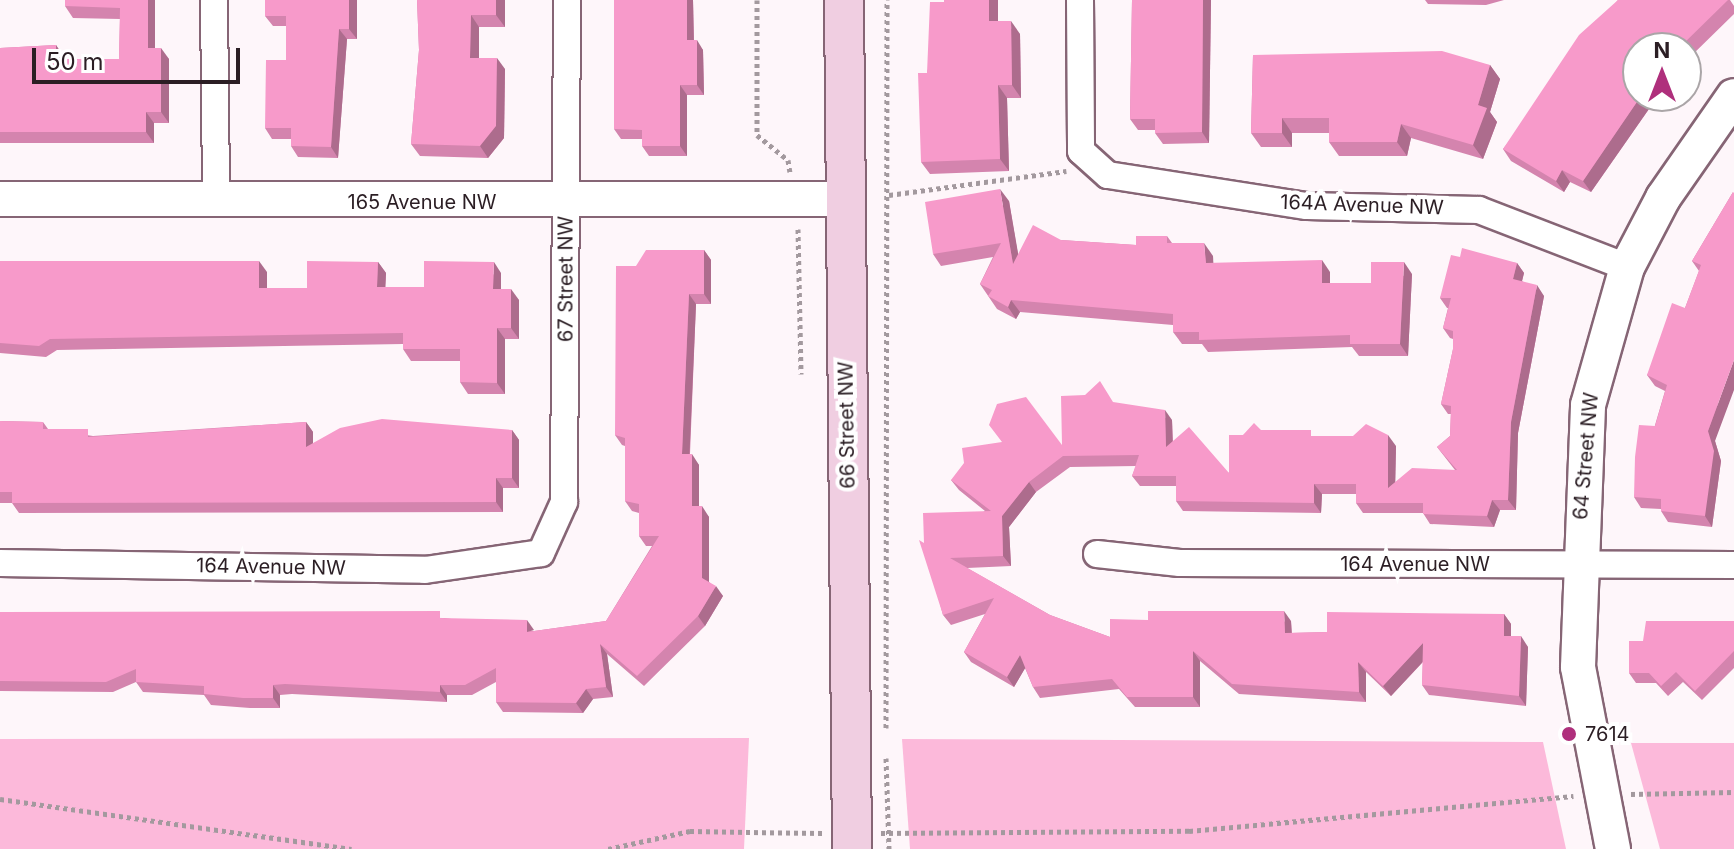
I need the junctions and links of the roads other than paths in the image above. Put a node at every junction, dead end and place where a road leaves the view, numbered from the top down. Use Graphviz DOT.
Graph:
graph roads {
  1 [pos="214,0"];
  2 [pos="567,0"];
  3 [pos="844,0"];
  4 [pos="1080,0"];
  5 [pos="1734,96"];
  6 [pos="0,199"];
  7 [pos="845,199"];
  8 [pos="216,201"];
  9 [pos="567,202"];
  10 [pos="1627,267"];
  11 [pos="541,553"];
  12 [pos="1097,554"];
  13 [pos="0,563"];
  14 [pos="1577,565"];
  15 [pos="1734,565"];
  16 [pos="864,838"];
  17 [pos="1613,849"];
  1 -- 8 [label="street"];
  2 -- 9 [label="street, 67 Street NW"];
  3 -- 7 [label="main road, 66 Street NW"];
  4 -- 10 [label="street, 164A Avenue NW"];
  5 -- 10 [label="street, 64 Street NW"];
  6 -- 8 [label="street, 165 Avenue NW"];
  7 -- 9 [label="street, 165 Avenue NW"];
  7 -- 16 [label="main road, 66 Street NW"];
  8 -- 9 [label="street, 165 Avenue NW"];
  9 -- 11 [label="street, 67 Street NW"];
  10 -- 14 [label="street, 64 Street NW"];
  11 -- 13 [label="street, 164 Avenue NW"];
  12 -- 14 [label="street, 164 Avenue NW"];
  14 -- 15 [label="street, 164 Avenue NW"];
  14 -- 17 [label="street, 64 Street NW"];
}
